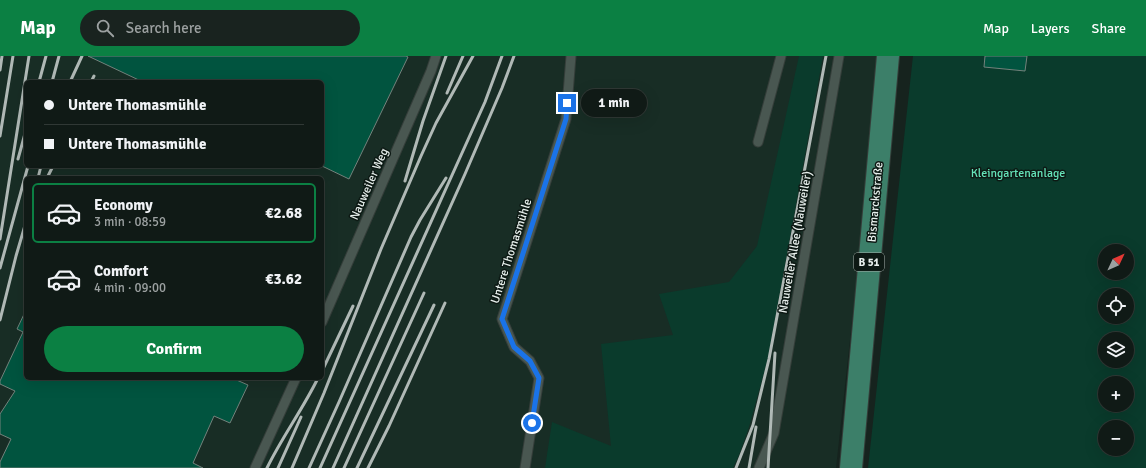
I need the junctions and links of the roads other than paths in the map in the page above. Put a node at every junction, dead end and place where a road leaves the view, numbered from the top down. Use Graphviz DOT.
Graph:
graph roads {
  1 [pos="436,56"];
  2 [pos="571,56"];
  3 [pos="781,56"];
  4 [pos="839,56"];
  5 [pos="888,56"];
  6 [pos="758,142"];
  7 [pos="324,317"];
  8 [pos="295,380"];
  9 [pos="255,468"];
  10 [pos="524,468"];
  11 [pos="759,468"];
  12 [pos="851,468"];
  1 -- 7 [label="lane, Nauweiler Weg"];
  2 -- 10 [label="lane, Untere Thomasmühle"];
  3 -- 6 [label="lane"];
  4 -- 11 [label="lane, Nauweiler Allee (Nauweiler)"];
  5 -- 12 [label="main road, Bismarckstraße / B 51"];
  8 -- 9 [label="lane"];
}
